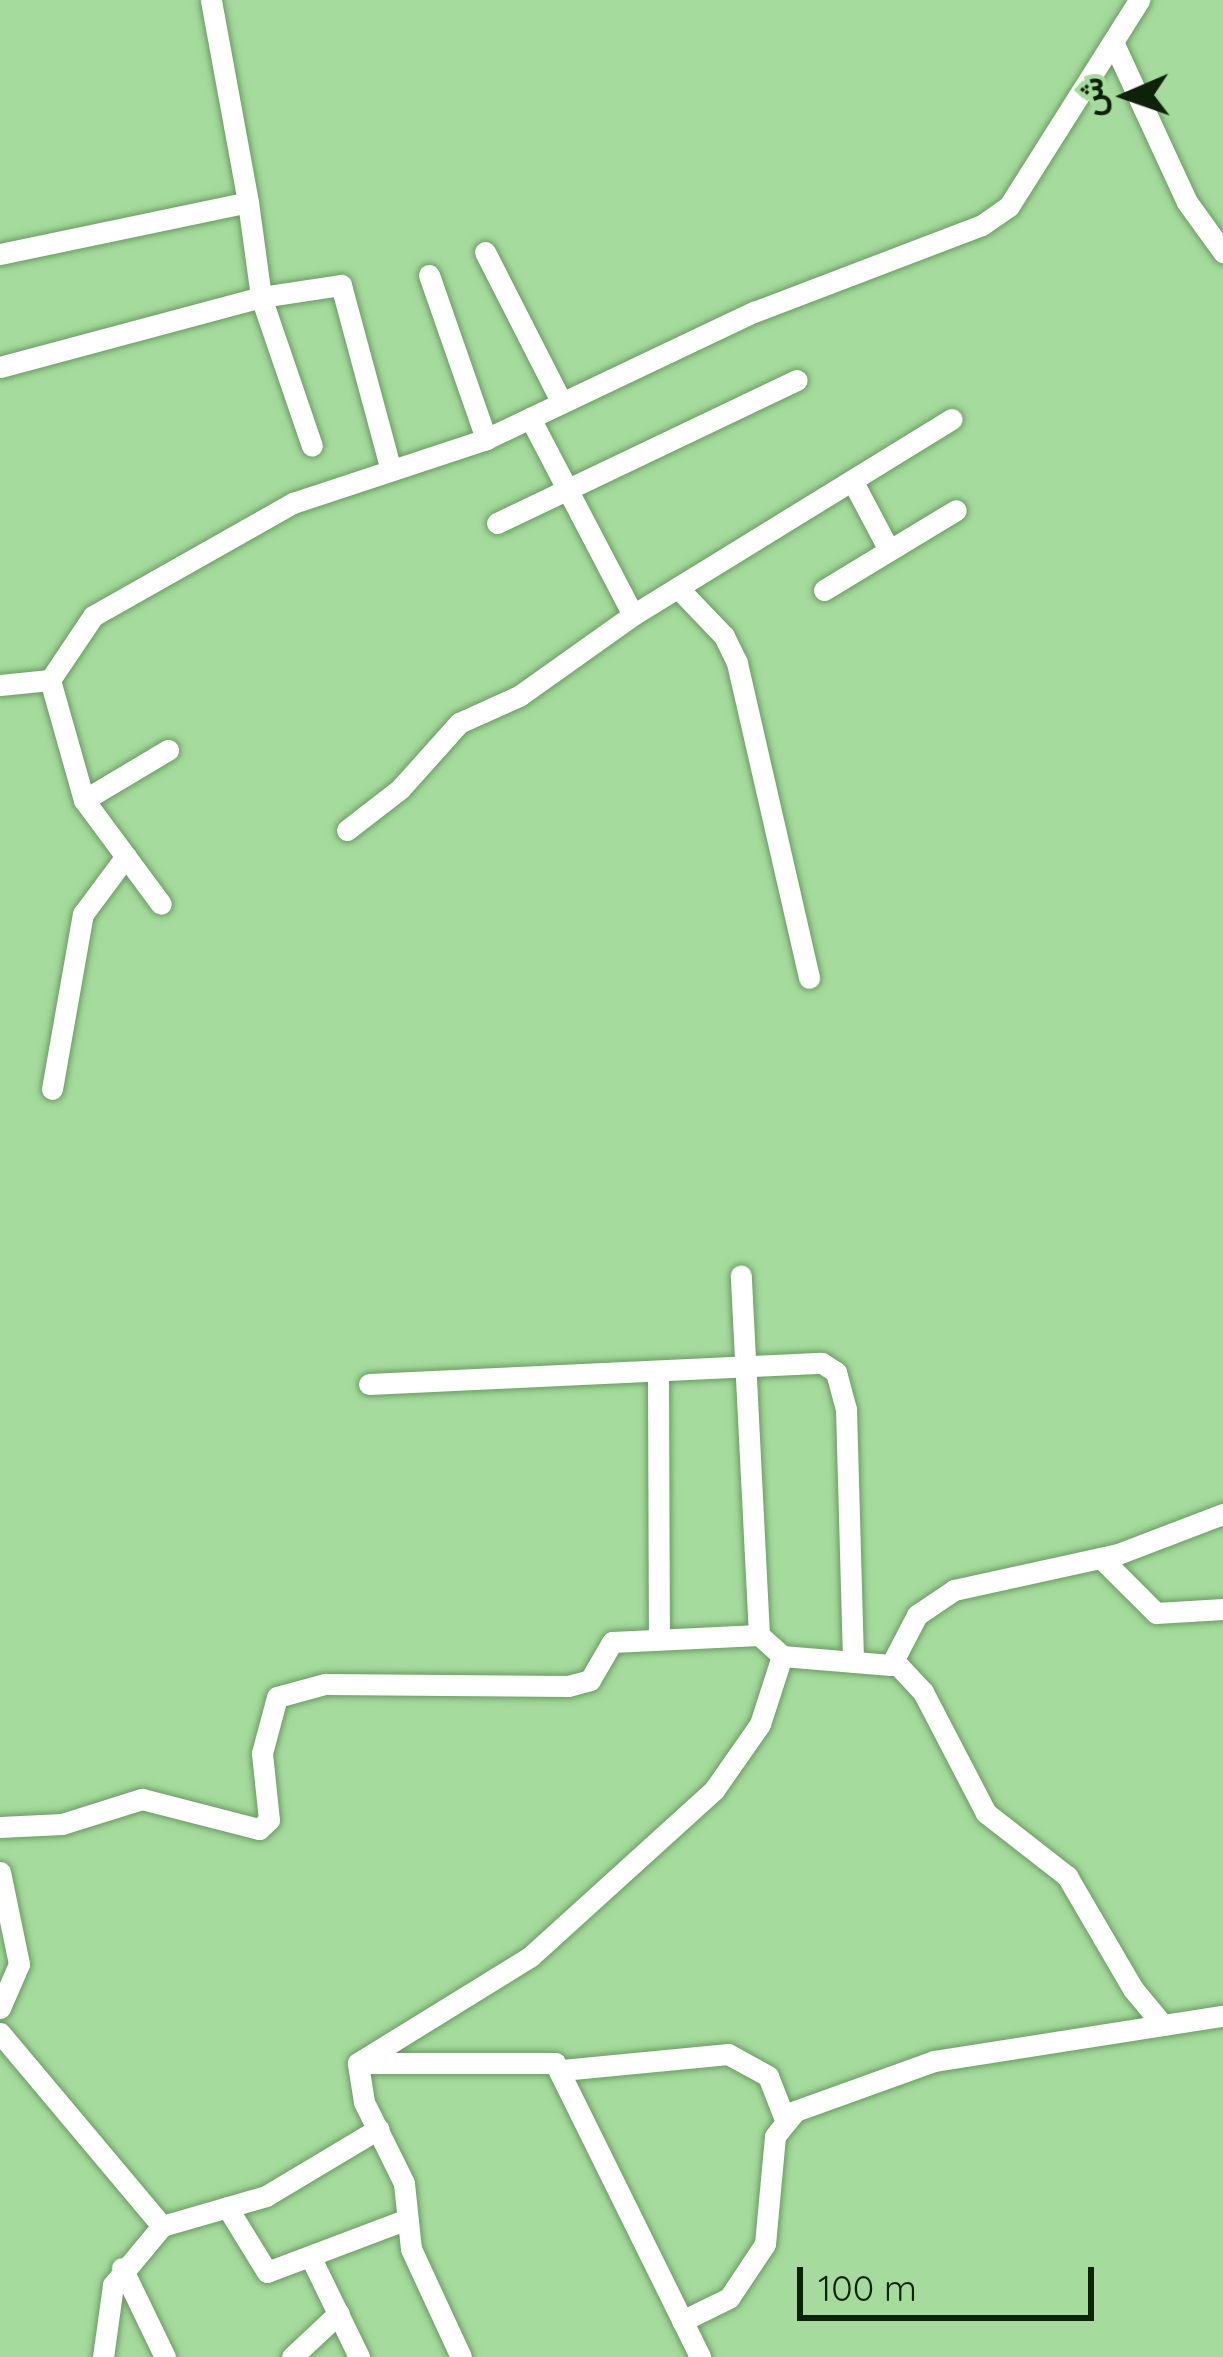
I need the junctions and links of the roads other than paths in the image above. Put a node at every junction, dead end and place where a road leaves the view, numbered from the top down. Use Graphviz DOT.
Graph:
graph roads {
  1 [pos="211,0"];
  2 [pos="1139,0"];
  3 [pos="1113,42"];
  4 [pos="248,202"];
  5 [pos="485,252"];
  6 [pos="1223,253"];
  7 [pos="0,254"];
  8 [pos="430,275"];
  9 [pos="261,296"];
  10 [pos="0,367"];
  11 [pos="797,380"];
  12 [pos="560,399"];
  13 [pos="530,418"];
  14 [pos="952,419"];
  15 [pos="486,439"];
  16 [pos="312,446"];
  17 [pos="390,467"];
  18 [pos="853,482"];
  19 [pos="566,488"];
  20 [pos="956,509"];
  21 [pos="497,523"];
  22 [pos="890,550"];
  23 [pos="679,589"];
  24 [pos="824,590"];
  25 [pos="633,616"];
  26 [pos="50,680"];
  27 [pos="0,685"];
  28 [pos="168,750"];
  29 [pos="84,800"];
  30 [pos="347,830"];
  31 [pos="126,856"];
  32 [pos="161,904"];
  33 [pos="809,978"];
  34 [pos="52,1089"];
  35 [pos="740,1275"];
  36 [pos="746,1364"];
  37 [pos="658,1374"];
  38 [pos="369,1384"];
  39 [pos="1223,1514"];
  40 [pos="1101,1558"];
  41 [pos="1223,1610"];
  42 [pos="759,1634"];
  43 [pos="659,1639"];
  44 [pos="782,1656"];
  45 [pos="853,1662"];
  46 [pos="896,1663"];
  47 [pos="0,1826"];
  48 [pos="0,1872"];
  49 [pos="0,2008"];
  50 [pos="1223,2017"];
  51 [pos="1163,2025"];
  52 [pos="0,2033"];
  53 [pos="358,2063"];
  54 [pos="562,2070"];
  55 [pos="784,2117"];
  56 [pos="378,2129"];
  57 [pos="227,2207"];
  58 [pos="407,2219"];
  59 [pos="162,2226"];
  60 [pos="311,2258"];
  61 [pos="122,2268"];
  62 [pos="339,2313"];
  63 [pos="682,2321"];
  64 [pos="103,2357"];
  65 [pos="165,2357"];
  66 [pos="292,2357"];
  67 [pos="358,2357"];
  68 [pos="461,2357"];
  69 [pos="700,2357"];
  1 -- 4 [label="street"];
  2 -- 3 [label="street"];
  3 -- 6 [label="street"];
  3 -- 12 [label="street"];
  4 -- 7 [label="street"];
  4 -- 9 [label="street"];
  5 -- 12 [label="street"];
  8 -- 15 [label="street"];
  9 -- 10 [label="street"];
  9 -- 16 [label="street"];
  9 -- 17 [label="street"];
  11 -- 19 [label="street"];
  12 -- 13 [label="street"];
  13 -- 15 [label="street"];
  13 -- 19 [label="street"];
  14 -- 18 [label="street"];
  15 -- 17 [label="street"];
  17 -- 26 [label="street"];
  18 -- 22 [label="street"];
  18 -- 23 [label="street"];
  19 -- 21 [label="street"];
  19 -- 25 [label="street"];
  20 -- 22 [label="street"];
  22 -- 24 [label="street"];
  23 -- 25 [label="street"];
  23 -- 33 [label="street"];
  25 -- 30 [label="street"];
  26 -- 27 [label="street"];
  26 -- 29 [label="street"];
  28 -- 29 [label="street"];
  29 -- 31 [label="street"];
  31 -- 32 [label="street"];
  31 -- 34 [label="street"];
  35 -- 36 [label="street"];
  36 -- 37 [label="street"];
  36 -- 42 [label="street"];
  36 -- 45 [label="street"];
  37 -- 38 [label="street"];
  37 -- 43 [label="street"];
  39 -- 40 [label="street"];
  40 -- 41 [label="street"];
  40 -- 46 [label="street"];
  42 -- 43 [label="street"];
  42 -- 44 [label="street"];
  43 -- 47 [label="street"];
  44 -- 45 [label="street"];
  44 -- 53 [label="street"];
  45 -- 46 [label="street"];
  46 -- 51 [label="street"];
  48 -- 49 [label="street"];
  50 -- 51 [label="street"];
  51 -- 55 [label="street"];
  52 -- 59 [label="street"];
  53 -- 54 [label="street"];
  53 -- 56 [label="street"];
  54 -- 55 [label="street"];
  54 -- 63 [label="street"];
  55 -- 63 [label="street"];
  56 -- 57 [label="street"];
  56 -- 58 [label="street"];
  57 -- 59 [label="street"];
  57 -- 60 [label="street"];
  58 -- 60 [label="street"];
  58 -- 68 [label="street"];
  59 -- 61 [label="street"];
  60 -- 62 [label="street"];
  61 -- 64 [label="street"];
  61 -- 65 [label="street"];
  62 -- 66 [label="street"];
  62 -- 67 [label="street"];
  63 -- 69 [label="street"];
}
